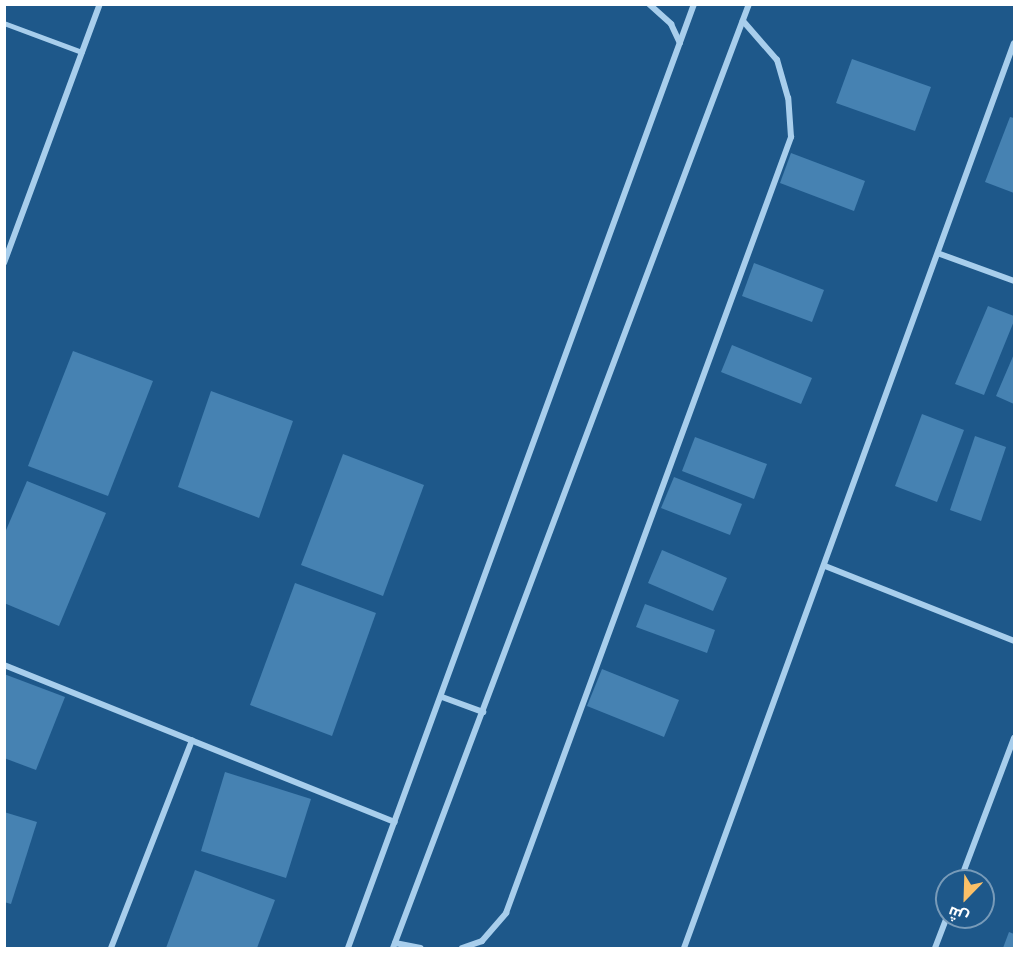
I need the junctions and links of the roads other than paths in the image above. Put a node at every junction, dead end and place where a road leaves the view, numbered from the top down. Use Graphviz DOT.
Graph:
graph roads {
  1 [pos="100,4"];
  2 [pos="650,4"];
  3 [pos="694,4"];
  4 [pos="749,4"];
  5 [pos="743,21"];
  6 [pos="4,23"];
  7 [pos="1014,43"];
  8 [pos="680,44"];
  9 [pos="82,52"];
  10 [pos="940,254"];
  11 [pos="4,263"];
  12 [pos="1014,281"];
  13 [pos="825,566"];
  14 [pos="1014,641"];
  15 [pos="4,665"];
  16 [pos="442,697"];
  17 [pos="483,712"];
  18 [pos="1014,738"];
  19 [pos="192,740"];
  20 [pos="395,822"];
  21 [pos="965,869"];
  22 [pos="942,929"];
  23 [pos="394,946"];
  24 [pos="111,948"];
  25 [pos="348,948"];
  26 [pos="421,948"];
  27 [pos="462,948"];
  28 [pos="684,948"];
  29 [pos="935,948"];
  1 -- 9 [label="street"];
  2 -- 8 [label="street"];
  3 -- 8 [label="street"];
  4 -- 5 [label="street"];
  5 -- 17 [label="street"];
  5 -- 27 [label="street"];
  6 -- 9 [label="lane"];
  7 -- 10 [label="street"];
  8 -- 16 [label="street"];
  9 -- 11 [label="street"];
  10 -- 12 [label="street"];
  10 -- 13 [label="street"];
  13 -- 14 [label="street"];
  13 -- 28 [label="street"];
  15 -- 19 [label="street"];
  16 -- 17 [label="street"];
  16 -- 20 [label="street"];
  17 -- 23 [label="street"];
  18 -- 21 [label="street"];
  19 -- 20 [label="street"];
  19 -- 24 [label="street"];
  20 -- 25 [label="street"];
  22 -- 29 [label="street"];
  23 -- 26 [label="street"];
}
